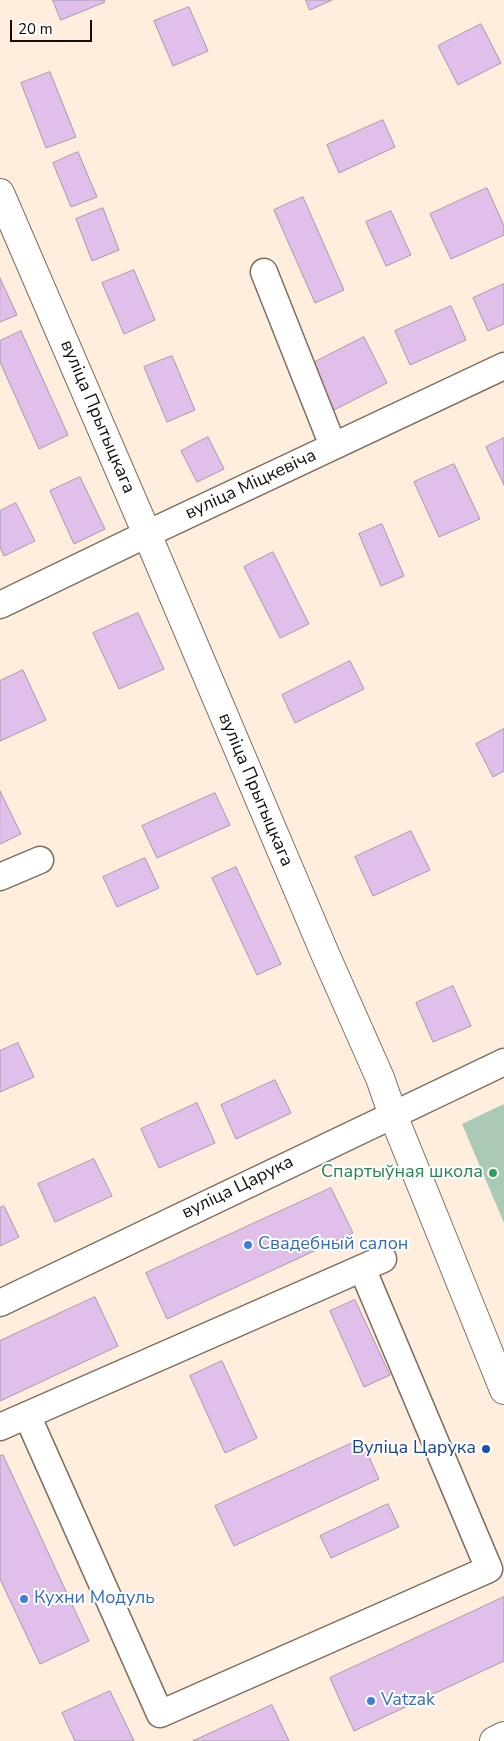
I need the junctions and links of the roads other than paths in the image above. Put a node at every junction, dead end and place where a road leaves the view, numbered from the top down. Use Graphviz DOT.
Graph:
graph roads {
  1 [pos="0,192"];
  2 [pos="264,272"];
  3 [pos="504,366"];
  4 [pos="333,446"];
  5 [pos="147,534"];
  6 [pos="0,606"];
  7 [pos="40,860"];
  8 [pos="0,877"];
  9 [pos="504,1062"];
  10 [pos="393,1115"];
  11 [pos="0,1303"];
  12 [pos="504,1390"];
  13 [pos="27,1415"];
  14 [pos="0,1427"];
  15 [pos="504,1736"];
  16 [pos="494,1741"];
  1 -- 5 [label="main road, вуліца Прытыцкага"];
  2 -- 4 [label="street"];
  3 -- 4 [label="street, вуліца Міцкевіча"];
  4 -- 5 [label="street, вуліца Міцкевіча"];
  5 -- 6 [label="street, вуліца Міцкевіча"];
  5 -- 10 [label="main road, вуліца Прытыцкага"];
  7 -- 8 [label="street"];
  9 -- 10 [label="street, вуліца Царука"];
  10 -- 11 [label="street, вуліца Царука"];
  10 -- 12 [label="main road, вуліца Прытыцкага"];
  13 -- 13 [label="street"];
  13 -- 14 [label="street"];
  15 -- 16 [label="main road"];
}
